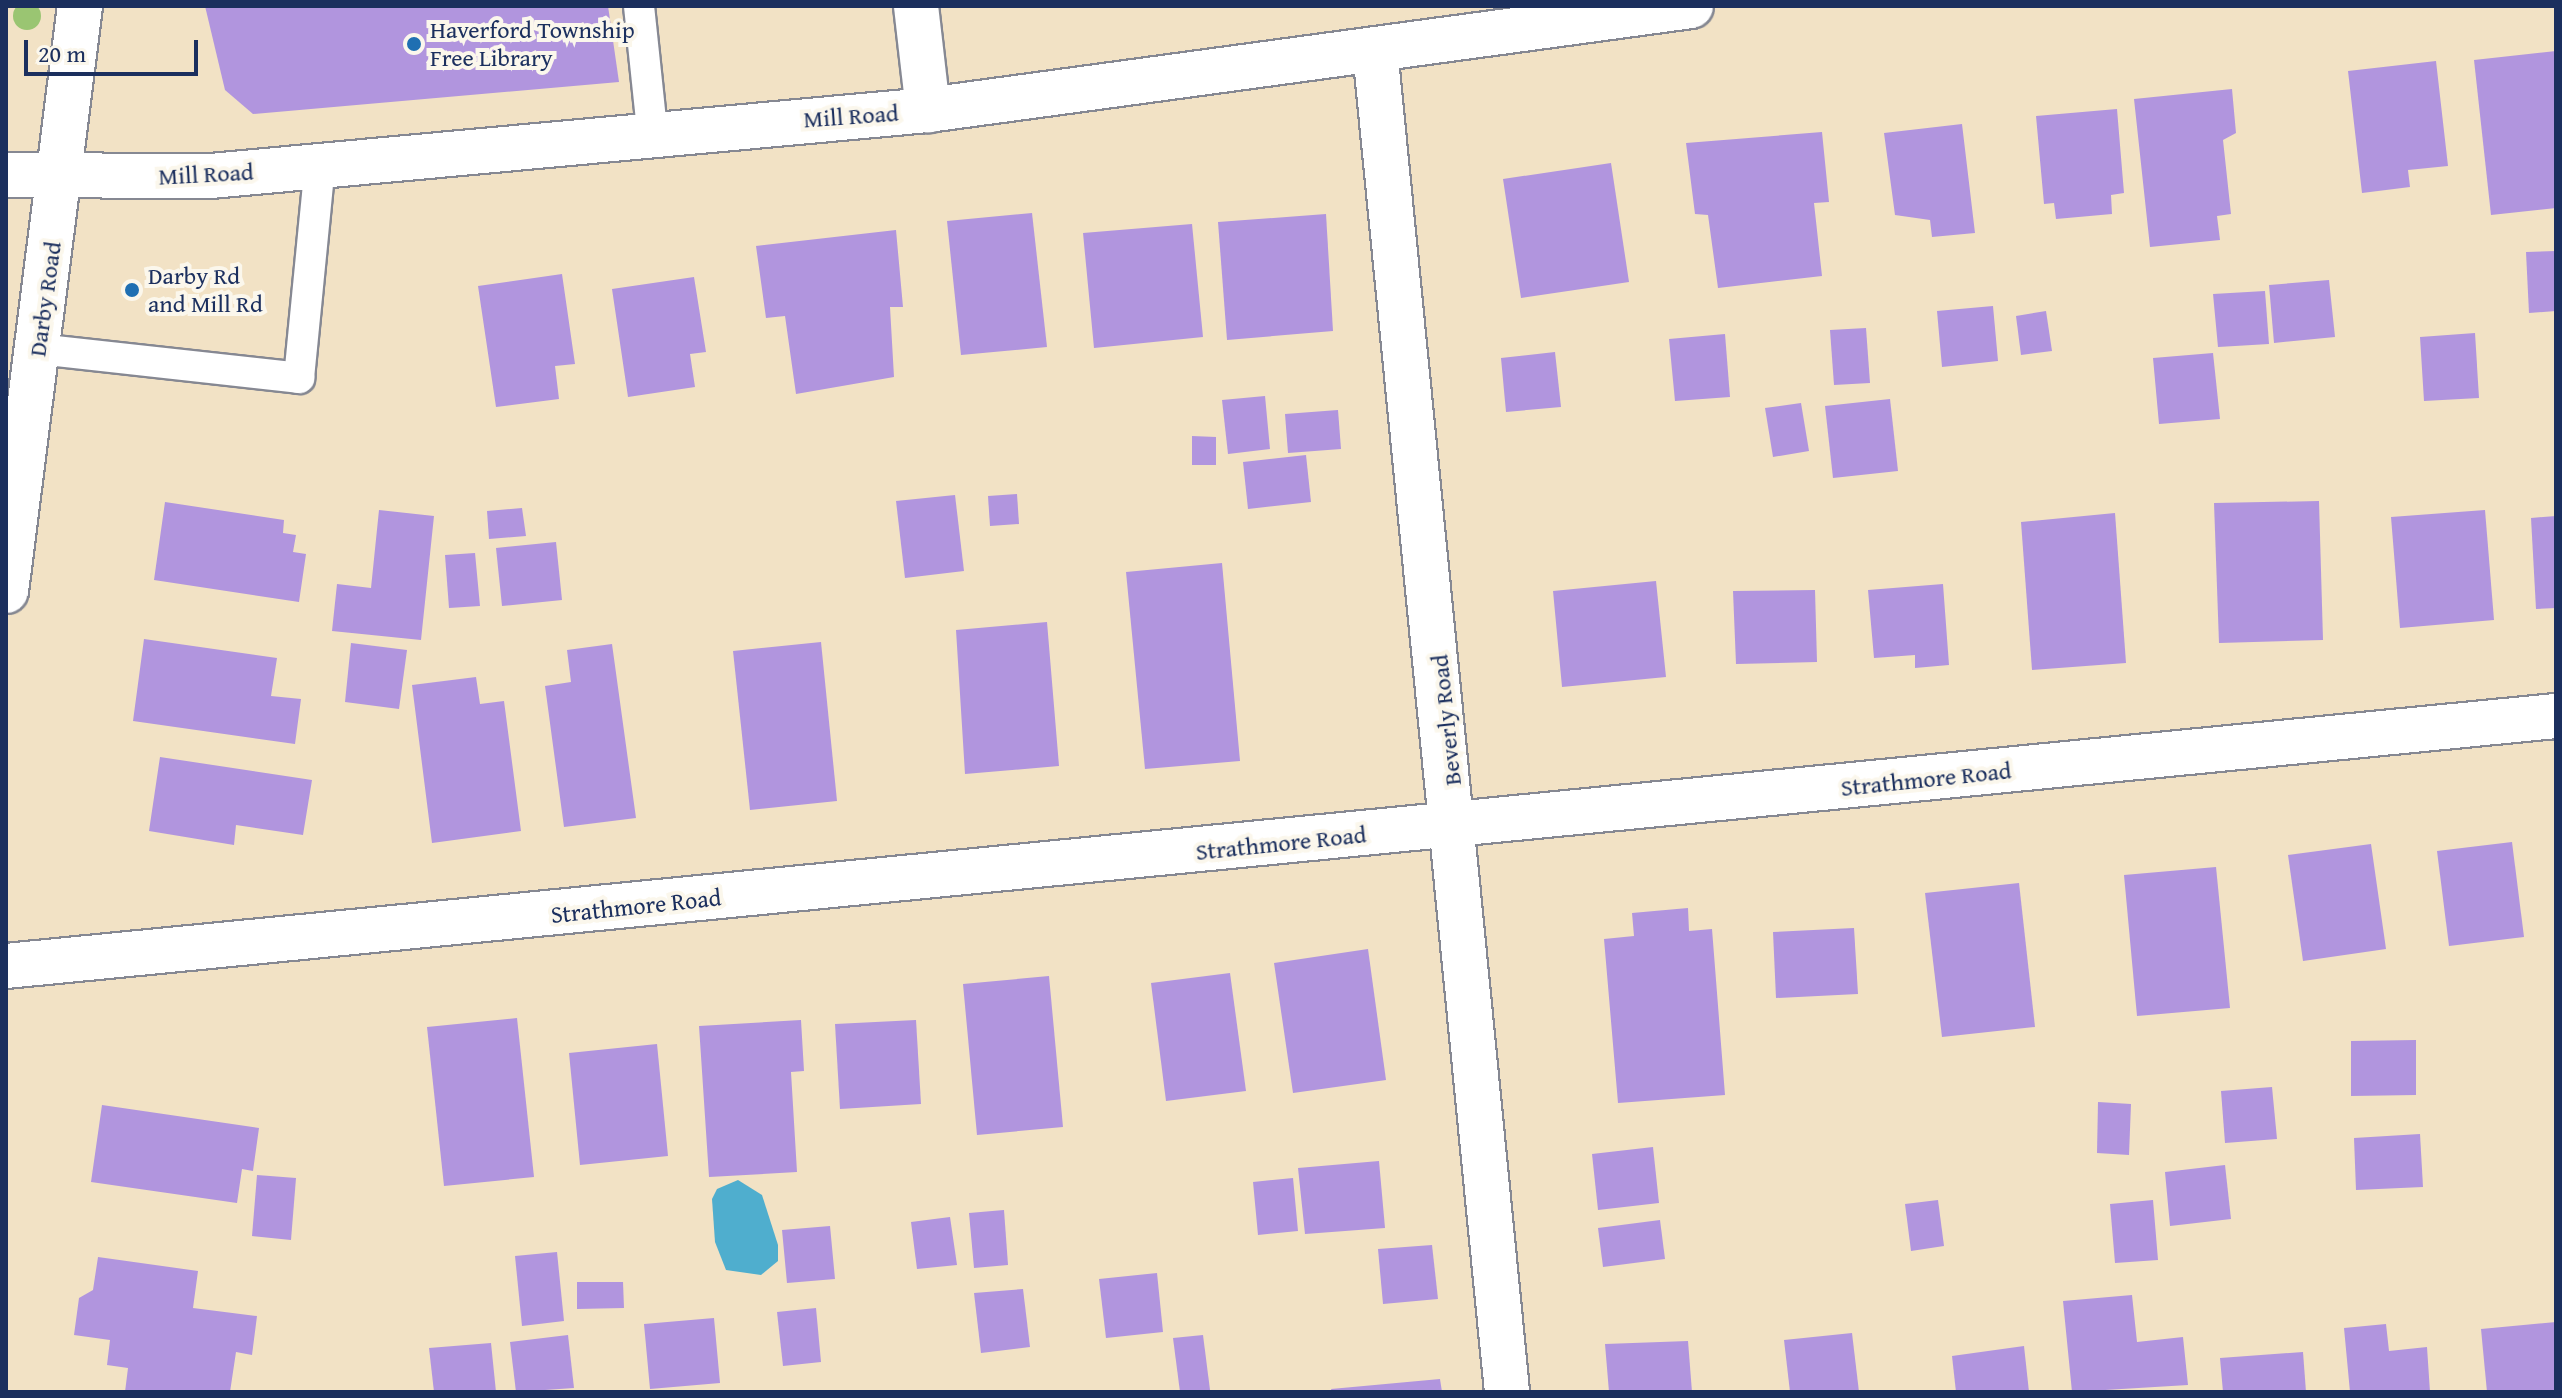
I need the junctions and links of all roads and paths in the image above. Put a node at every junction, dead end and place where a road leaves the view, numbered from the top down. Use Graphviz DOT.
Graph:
graph roads {
  1 [pos="80,6"];
  2 [pos="639,6"];
  3 [pos="916,6"];
  4 [pos="1691,6"];
  5 [pos="1562,14"];
  6 [pos="1375,50"];
  7 [pos="928,110"];
  8 [pos="652,130"];
  9 [pos="320,165"];
  10 [pos="6,175"];
  11 [pos="62,178"];
  12 [pos="38,349"];
  13 [pos="6,591"];
  14 [pos="2556,716"];
  15 [pos="1457,826"];
  16 [pos="6,966"];
  17 [pos="1507,1392"];
  1 -- 11 [label="street, Darby Road"];
  2 -- 8 [label="lane"];
  3 -- 7 [label="street"];
  4 -- 5 [label="street, Mill Road"];
  5 -- 6 [label="street, Mill Road"];
  6 -- 7 [label="street, Mill Road"];
  6 -- 15 [label="street, Beverly Road"];
  7 -- 8 [label="street, Mill Road"];
  8 -- 9 [label="street, Mill Road"];
  9 -- 11 [label="street, Mill Road"];
  9 -- 12 [label="lane"];
  10 -- 11 [label="street, Mill Road"];
  11 -- 12 [label="street, Darby Road"];
  12 -- 13 [label="street, Darby Road"];
  14 -- 15 [label="street, Strathmore Road"];
  15 -- 16 [label="street, Strathmore Road"];
  15 -- 17 [label="street, Beverly Road"];
}
